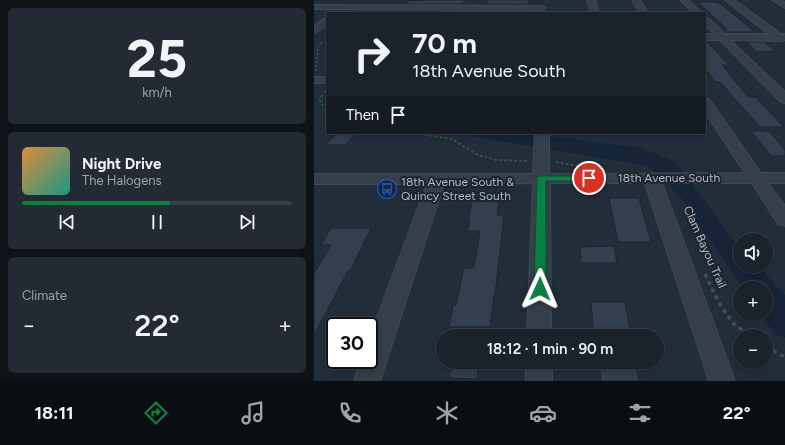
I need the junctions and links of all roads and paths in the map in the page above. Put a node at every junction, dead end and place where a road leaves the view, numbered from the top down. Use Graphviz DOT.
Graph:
graph roads {
  1 [pos="356,0"];
  2 [pos="591,0"];
  3 [pos="636,0"];
  4 [pos="684,0"];
  5 [pos="728,0"];
  6 [pos="776,0"];
  7 [pos="785,6"];
  8 [pos="314,7"];
  9 [pos="346,7"];
  10 [pos="542,7"];
  11 [pos="339,12"];
  12 [pos="595,12"];
  13 [pos="643,12"];
  14 [pos="697,12"];
  15 [pos="314,20"];
  16 [pos="326,21"];
  17 [pos="706,21"];
  18 [pos="326,23"];
  19 [pos="319,35"];
  20 [pos="706,37"];
  21 [pos="722,37"];
  22 [pos="783,38"];
  23 [pos="315,77"];
  24 [pos="326,80"];
  25 [pos="326,90"];
  26 [pos="785,99"];
  27 [pos="706,103"];
  28 [pos="326,111"];
  29 [pos="422,134"];
  30 [pos="542,134"];
  31 [pos="580,166"];
  32 [pos="542,170"];
  33 [pos="652,178"];
  34 [pos="757,178"];
  35 [pos="785,178"];
  36 [pos="437,179"];
  37 [pos="317,183"];
  38 [pos="785,220"];
  39 [pos="702,268"];
  40 [pos="539,329"];
  41 [pos="740,329"];
  42 [pos="773,351"];
  43 [pos="785,357"];
  44 [pos="539,369"];
  45 [pos="367,381"];
  46 [pos="539,381"];
  47 [pos="722,381"];
  1 -- 9 [label="street"];
  2 -- 12 [label="street"];
  3 -- 13 [label="street"];
  4 -- 14 [label="street"];
  5 -- 22 [label="street"];
  6 -- 7 [label="street"];
  8 -- 9 [label="street"];
  9 -- 10 [label="street"];
  9 -- 11 [label="street"];
  15 -- 16 [label="street"];
  17 -- 21 [label="street"];
  18 -- 19 [label="street"];
  19 -- 23 [label="path"];
  20 -- 21 [label="street"];
  21 -- 22 [label="street"];
  21 -- 26 [label="street"];
  23 -- 24 [label="street"];
  25 -- 28 [label="path"];
  27 -- 34 [label="street"];
  29 -- 32 [label="path"];
  30 -- 32 [label="street"];
  31 -- 32 [label="path"];
  32 -- 33 [label="street, 18th Avenue South"];
  32 -- 36 [label="street, 18th Avenue South"];
  32 -- 40 [label="street"];
  33 -- 34 [label="street, 18th Avenue South"];
  33 -- 47 [label="street"];
  34 -- 35 [label="street, 18th Avenue South"];
  34 -- 38 [label="street"];
  36 -- 37 [label="street, 18th Avenue South"];
  36 -- 45 [label="street"];
  39 -- 41 [label="path, Clam Bayou Trail"];
  42 -- 43 [label="path"];
  44 -- 46 [label="street"];
}
